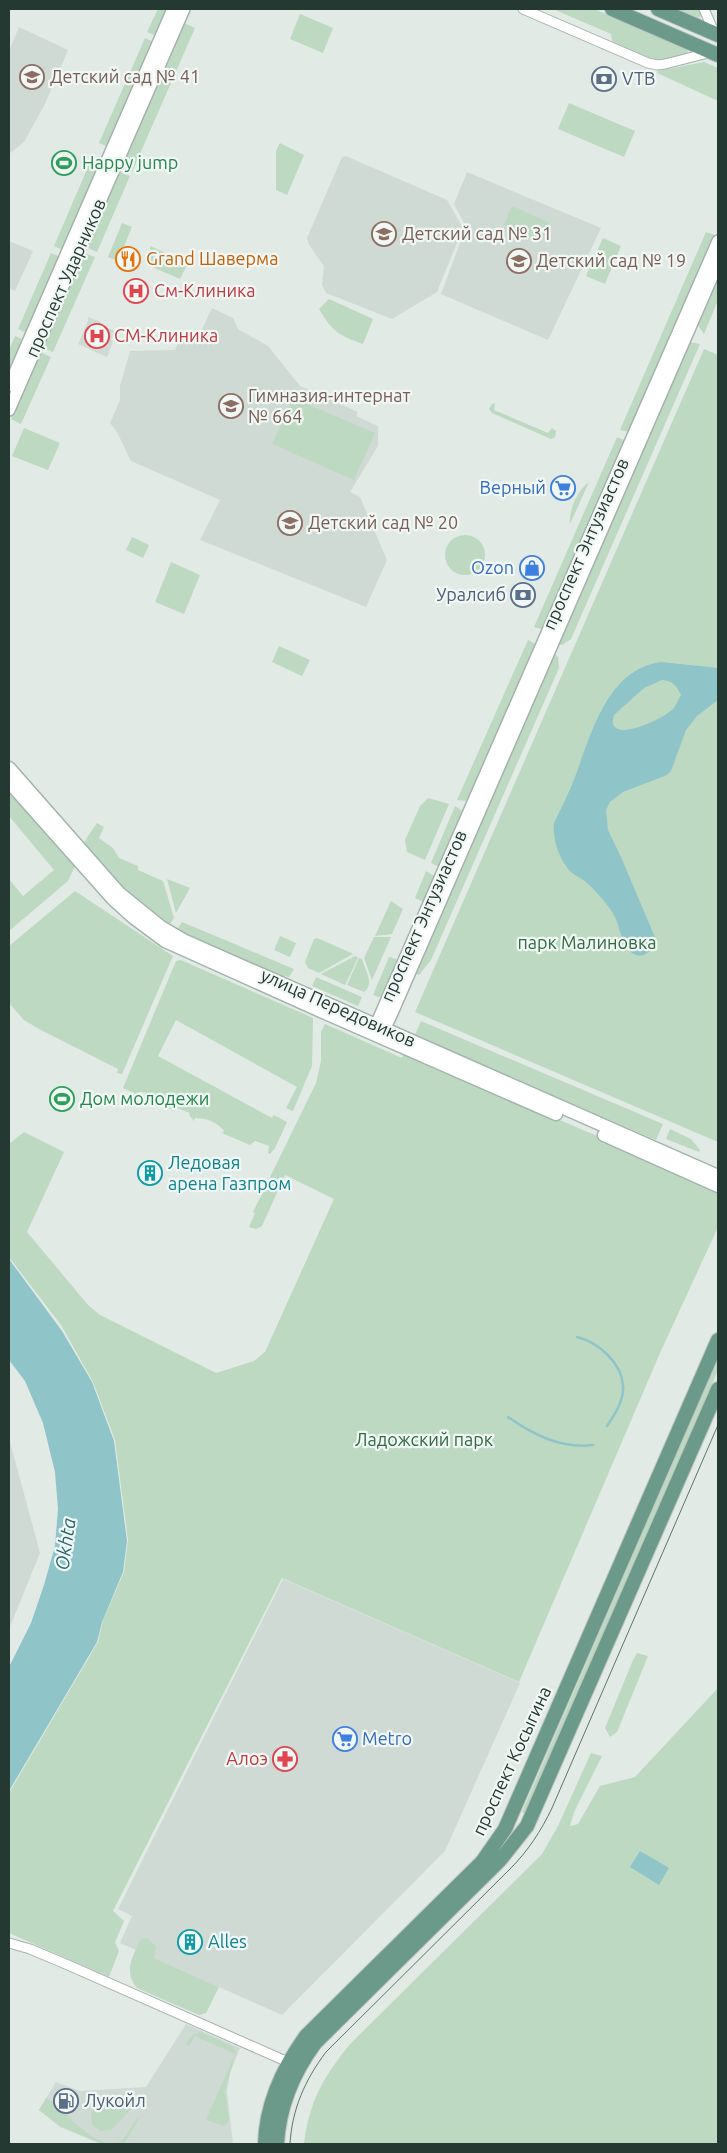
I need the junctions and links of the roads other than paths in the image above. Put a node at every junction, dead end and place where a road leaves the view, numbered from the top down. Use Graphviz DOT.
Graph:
graph roads {
  1 [pos="173,9"];
  2 [pos="184,9"];
  3 [pos="523,9"];
  4 [pos="612,9"];
  5 [pos="658,9"];
  6 [pos="704,9"];
  7 [pos="717,34"];
  8 [pos="715,54"];
  9 [pos="718,241"];
  10 [pos="718,263"];
  11 [pos="32,346"];
  12 [pos="9,386"];
  13 [pos="9,410"];
  14 [pos="9,768"];
  15 [pos="9,782"];
  16 [pos="379,1030"];
  17 [pos="718,1176"];
  18 [pos="718,1186"];
  19 [pos="718,1340"];
  20 [pos="718,1389"];
  21 [pos="9,1943"];
  22 [pos="288,2062"];
  23 [pos="265,2144"];
  24 [pos="277,2144"];
  1 -- 11 [label="street, проспект Ударников"];
  2 -- 11 [label="street, проспект Ударников"];
  3 -- 8 [label="street"];
  4 -- 8 [label="main road"];
  5 -- 7 [label="main road"];
  6 -- 7 [label="street"];
  9 -- 16 [label="street, проспект Энтузиастов"];
  10 -- 16 [label="street, проспект Энтузиастов"];
  11 -- 12 [label="street, проспект Ударников"];
  11 -- 13 [label="street, проспект Ударников"];
  14 -- 16 [label="main road, улица Передовиков"];
  15 -- 16 [label="main road, улица Передовиков"];
  16 -- 17 [label="main road, улица Передовиков"];
  16 -- 18 [label="main road, улица Передовиков"];
  19 -- 22 [label="main road, проспект Косыгина"];
  20 -- 24 [label="main road, проспект Косыгина"];
  21 -- 22 [label="street"];
  22 -- 23 [label="main road, проспект Косыгина"];
}
